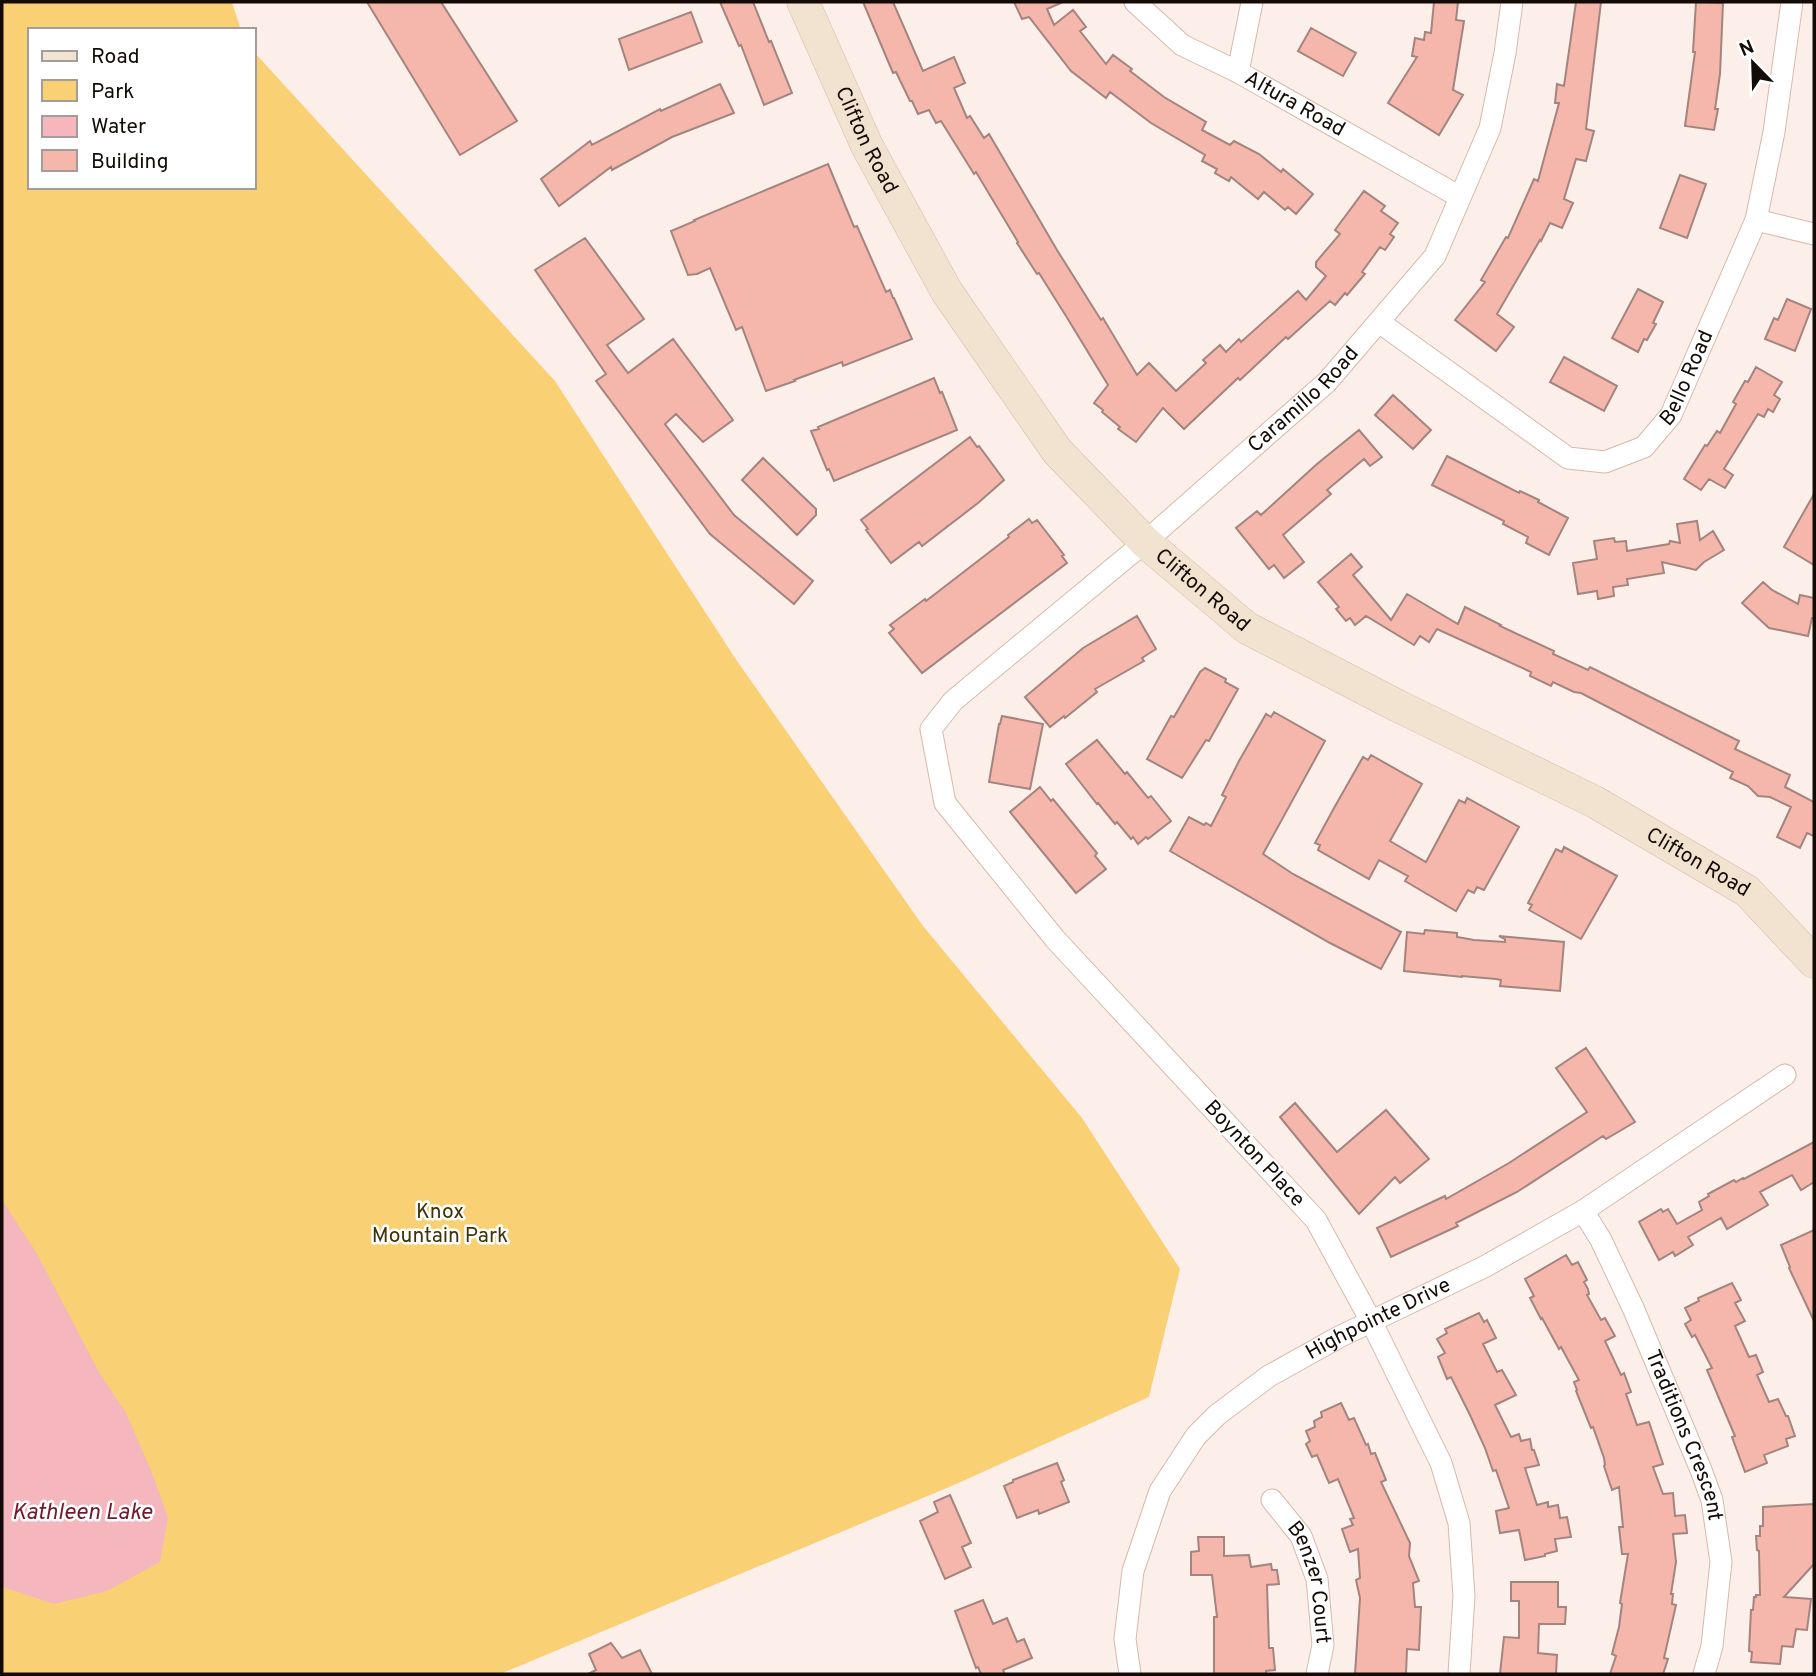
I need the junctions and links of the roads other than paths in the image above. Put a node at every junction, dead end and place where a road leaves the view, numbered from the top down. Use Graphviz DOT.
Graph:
graph roads {
  1 [pos="803,2"];
  2 [pos="1135,2"];
  3 [pos="1252,2"];
  4 [pos="1511,2"];
  5 [pos="1792,2"];
  6 [pos="1238,72"];
  7 [pos="1460,197"];
  8 [pos="1756,220"];
  9 [pos="1814,234"];
  10 [pos="1378,322"];
  11 [pos="1145,542"];
  12 [pos="953,701"];
  13 [pos="1814,962"];
  14 [pos="1785,1075"];
  15 [pos="1583,1211"];
  16 [pos="1371,1321"];
  17 [pos="1272,1500"];
  18 [pos="1130,1674"];
  19 [pos="1317,1674"];
  20 [pos="1459,1674"];
  21 [pos="1704,1674"];
  1 -- 11 [label="main road, Clifton Road"];
  2 -- 6 [label="street, Altura Road"];
  3 -- 6 [label="street"];
  4 -- 7 [label="street, Caramillo Road"];
  5 -- 8 [label="street, Bello Road"];
  6 -- 7 [label="street, Altura Road"];
  7 -- 10 [label="street, Caramillo Road"];
  8 -- 9 [label="street"];
  8 -- 10 [label="street, Bello Road"];
  10 -- 11 [label="street, Caramillo Road"];
  11 -- 12 [label="street, Caramillo Road"];
  11 -- 13 [label="main road, Clifton Road"];
  12 -- 16 [label="street, Boynton Place"];
  14 -- 15 [label="street, Highpointe Drive"];
  15 -- 16 [label="street, Highpointe Drive"];
  15 -- 21 [label="street, Traditions Crescent"];
  16 -- 18 [label="street, Highpointe Drive"];
  16 -- 20 [label="street, Boynton Place"];
  17 -- 19 [label="street, Benzer Court"];
}
